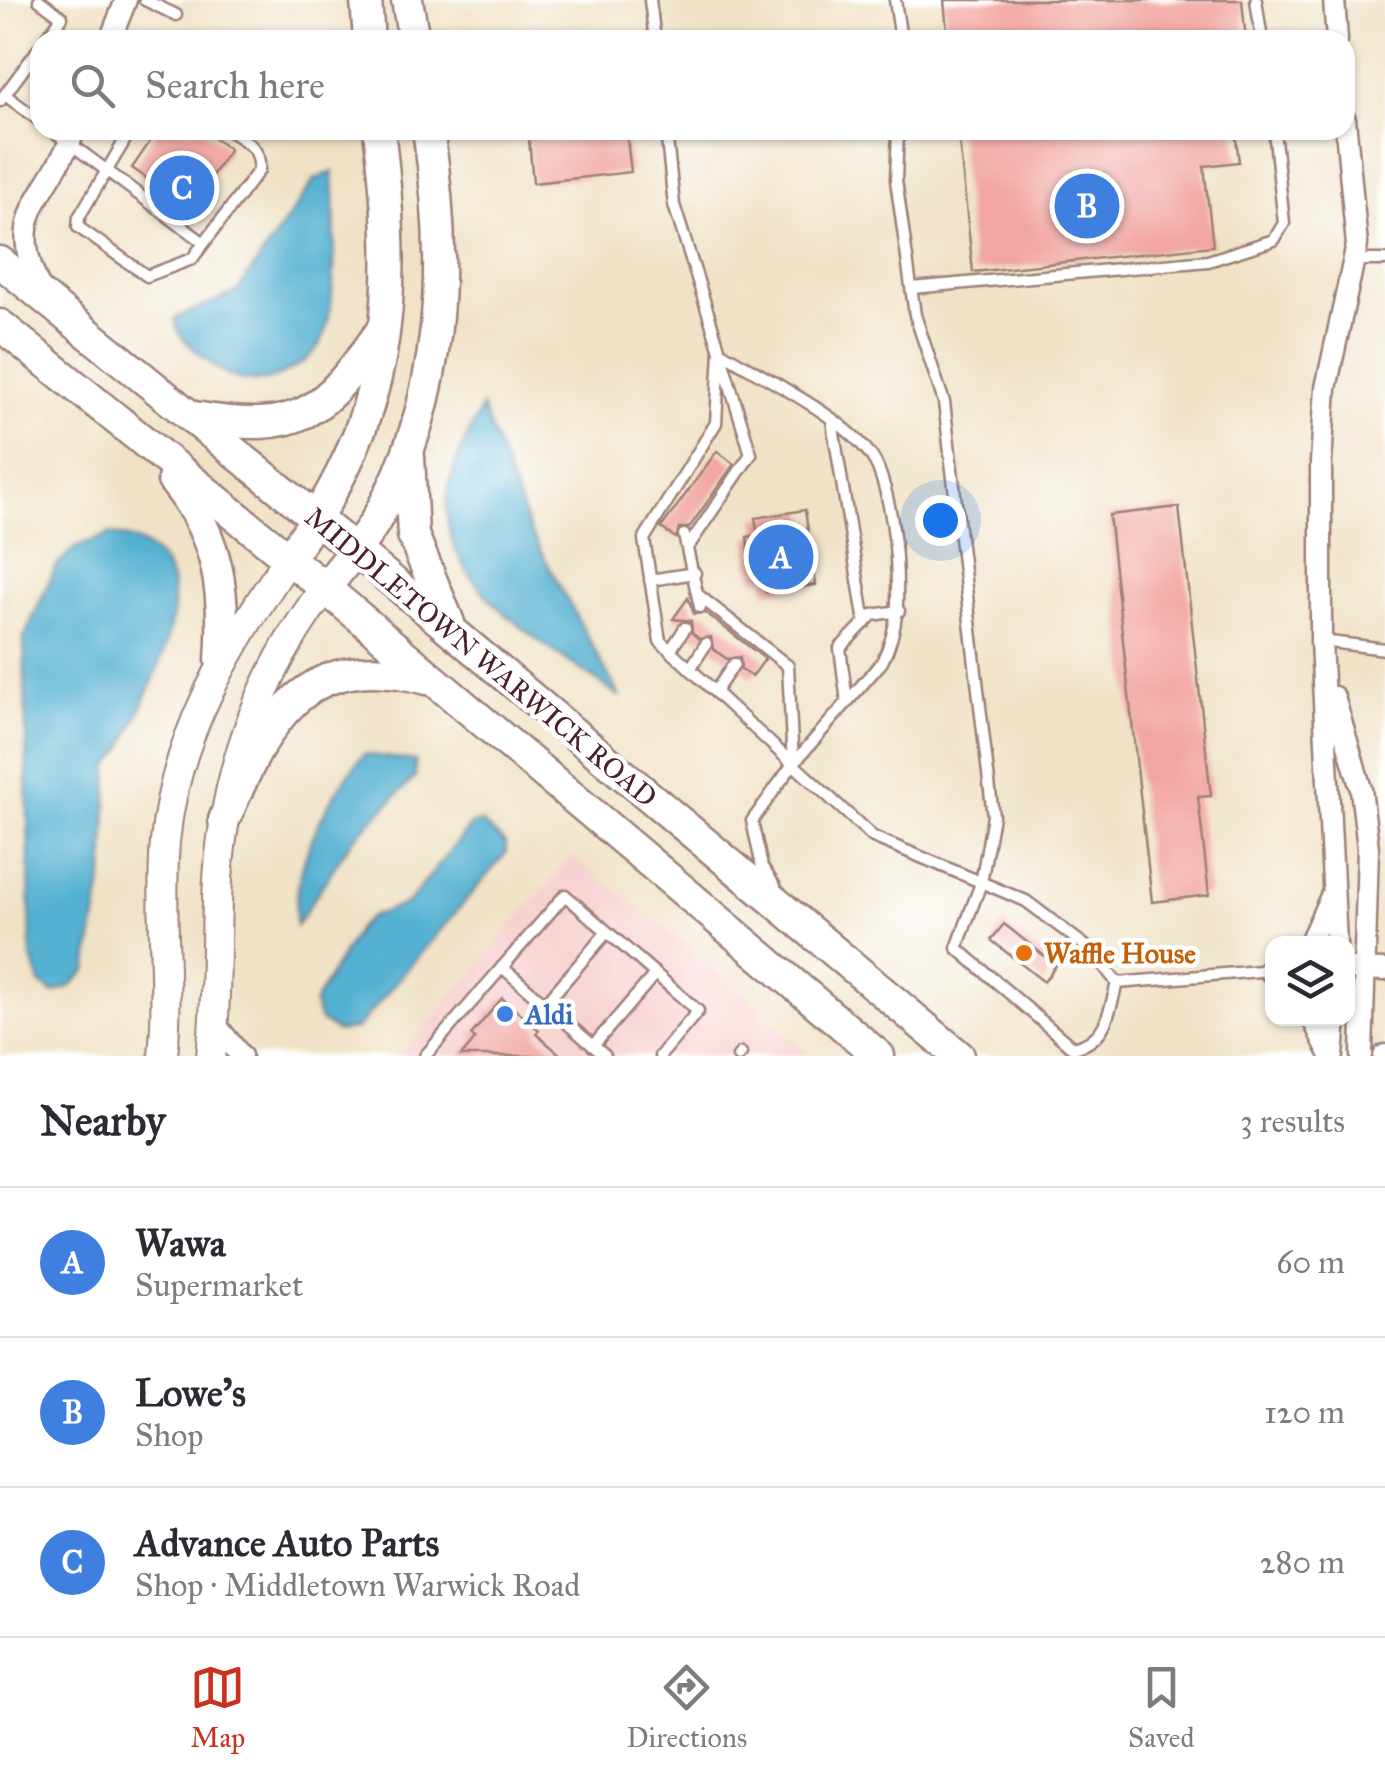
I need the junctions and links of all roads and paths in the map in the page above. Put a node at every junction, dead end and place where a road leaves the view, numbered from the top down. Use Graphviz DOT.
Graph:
graph roads {
  1 [pos="40,0"];
  2 [pos="126,0"];
  3 [pos="145,0"];
  4 [pos="366,0"];
  5 [pos="408,0"];
  6 [pos="650,0"];
  7 [pos="896,0"];
  8 [pos="1256,0"];
  9 [pos="1334,0"];
  10 [pos="176,15"];
  11 [pos="52,30"];
  12 [pos="114,30"];
  13 [pos="368,30"];
  14 [pos="412,30"];
  15 [pos="654,30"];
  16 [pos="900,30"];
  17 [pos="1260,30"];
  18 [pos="1337,30"];
  19 [pos="30,60"];
  20 [pos="2,98"];
  21 [pos="30,115"];
  22 [pos="70,140"];
  23 [pos="76,140"];
  24 [pos="125,140"];
  25 [pos="243,140"];
  26 [pos="380,140"];
  27 [pos="429,140"];
  28 [pos="667,140"];
  29 [pos="898,140"];
  30 [pos="1275,140"];
  31 [pos="1347,140"];
  32 [pos="108,171"];
  33 [pos="204,242"];
  34 [pos="1354,260"];
  35 [pos="1385,260"];
  36 [pos="0,262"];
  37 [pos="912,288"];
  38 [pos="44,297"];
  39 [pos="387,324"];
  40 [pos="0,325"];
  41 [pos="720,351"];
  42 [pos="192,417"];
  43 [pos="832,420"];
  44 [pos="140,438"];
  45 [pos="410,444"];
  46 [pos="689,466"];
  47 [pos="700,474"];
  48 [pos="318,519"];
  49 [pos="354,549"];
  50 [pos="288,559"];
  51 [pos="695,573"];
  52 [pos="650,580"];
  53 [pos="326,588"];
  54 [pos="899,611"];
  55 [pos="864,623"];
  56 [pos="685,628"];
  57 [pos="456,638"];
  58 [pos="1321,641"];
  59 [pos="706,644"];
  60 [pos="1385,649"];
  61 [pos="670,650"];
  62 [pos="222,660"];
  63 [pos="734,664"];
  64 [pos="690,669"];
  65 [pos="436,682"];
  66 [pos="715,692"];
  67 [pos="846,702"];
  68 [pos="792,764"];
  69 [pos="224,820"];
  70 [pos="981,882"];
  71 [pos="1368,886"];
  72 [pos="1335,888"];
  73 [pos="1385,918"];
  74 [pos="804,928"];
  75 [pos="607,932"];
  76 [pos="1313,936"];
  77 [pos="1336,936"];
  78 [pos="502,967"];
  79 [pos="1367,970"];
  80 [pos="1265,971"];
  81 [pos="655,974"];
  82 [pos="1118,983"];
  83 [pos="545,1004"];
  84 [pos="215,1024"];
  85 [pos="1316,1026"];
  86 [pos="1335,1026"];
  87 [pos="593,1046"];
  88 [pos="164,1056"];
  89 [pos="211,1056"];
  90 [pos="241,1056"];
  91 [pos="425,1056"];
  92 [pos="605,1056"];
  93 [pos="660,1056"];
  94 [pos="879,1056"];
  95 [pos="958,1056"];
  96 [pos="1332,1056"];
  97 [pos="1362,1056"];
  1 -- 11 [label="lane"];
  2 -- 12 [label="street"];
  3 -- 10 [label="lane"];
  4 -- 13 [label="main road"];
  5 -- 14 [label="main road"];
  6 -- 15 [label="lane"];
  7 -- 16 [label="lane"];
  8 -- 17 [label="lane"];
  9 -- 18 [label="street"];
  19 -- 20 [label="lane"];
  20 -- 21 [label="lane"];
  22 -- 38 [label="street"];
  23 -- 32 [label="lane"];
  24 -- 32 [label="lane"];
  25 -- 33 [label="lane"];
  26 -- 39 [label="main road"];
  27 -- 45 [label="main road"];
  28 -- 41 [label="lane"];
  29 -- 37 [label="lane"];
  30 -- 37 [label="lane"];
  31 -- 34 [label="street"];
  32 -- 33 [label="lane"];
  32 -- 33 [label="lane"];
  34 -- 35 [label="lane"];
  34 -- 58 [label="street"];
  36 -- 38 [label="main road, MIDDLETOWN WARWICK ROAD"];
  37 -- 70 [label="lane"];
  38 -- 42 [label="main road, MIDDLETOWN WARWICK ROAD"];
  39 -- 42 [label="main road"];
  39 -- 48 [label="main road"];
  40 -- 44 [label="main road, MIDDLETOWN WARWICK ROAD"];
  41 -- 43 [label="lane"];
  41 -- 46 [label="lane"];
  41 -- 51 [label="lane"];
  42 -- 48 [label="main road, MIDDLETOWN WARWICK ROAD"];
  43 -- 54 [label="lane"];
  43 -- 55 [label="lane"];
  44 -- 50 [label="main road, MIDDLETOWN WARWICK ROAD"];
  44 -- 62 [label="main road"];
  45 -- 49 [label="main road"];
  45 -- 57 [label="main road"];
  46 -- 47 [label="lane"];
  46 -- 52 [label="lane"];
  48 -- 49 [label="main road, MIDDLETOWN WARWICK ROAD"];
  48 -- 50 [label="main road"];
  49 -- 53 [label="main road"];
  49 -- 57 [label="main road, MIDDLETOWN WARWICK ROAD"];
  50 -- 53 [label="main road, MIDDLETOWN WARWICK ROAD"];
  50 -- 62 [label="main road"];
  51 -- 52 [label="lane"];
  51 -- 68 [label="lane"];
  52 -- 61 [label="lane"];
  53 -- 65 [label="main road, MIDDLETOWN WARWICK ROAD"];
  53 -- 69 [label="main road"];
  54 -- 55 [label="lane"];
  54 -- 67 [label="lane"];
  55 -- 67 [label="lane"];
  56 -- 61 [label="lane"];
  57 -- 74 [label="main road, MIDDLETOWN WARWICK ROAD"];
  58 -- 60 [label="lane"];
  58 -- 71 [label="street"];
  58 -- 72 [label="street"];
  59 -- 64 [label="lane"];
  61 -- 64 [label="lane"];
  62 -- 88 [label="main road"];
  63 -- 66 [label="lane"];
  64 -- 66 [label="lane"];
  65 -- 69 [label="main road"];
  65 -- 94 [label="main road, MIDDLETOWN WARWICK ROAD"];
  66 -- 68 [label="lane"];
  67 -- 68 [label="lane"];
  68 -- 70 [label="lane"];
  68 -- 74 [label="lane"];
  69 -- 84 [label="main road"];
  70 -- 82 [label="lane"];
  70 -- 82 [label="lane"];
  71 -- 73 [label="street"];
  71 -- 79 [label="street"];
  72 -- 76 [label="street"];
  72 -- 77 [label="street"];
  74 -- 95 [label="main road, MIDDLETOWN WARWICK ROAD"];
  75 -- 78 [label="lane"];
  75 -- 81 [label="lane"];
  75 -- 83 [label="lane"];
  78 -- 83 [label="lane"];
  78 -- 91 [label="lane"];
  79 -- 97 [label="street"];
  80 -- 82 [label="lane"];
  81 -- 87 [label="lane"];
  81 -- 93 [label="lane"];
  83 -- 87 [label="lane"];
  84 -- 89 [label="main road"];
  84 -- 90 [label="street"];
  85 -- 96 [label="street"];
  86 -- 96 [label="street"];
  87 -- 92 [label="lane"];
}
